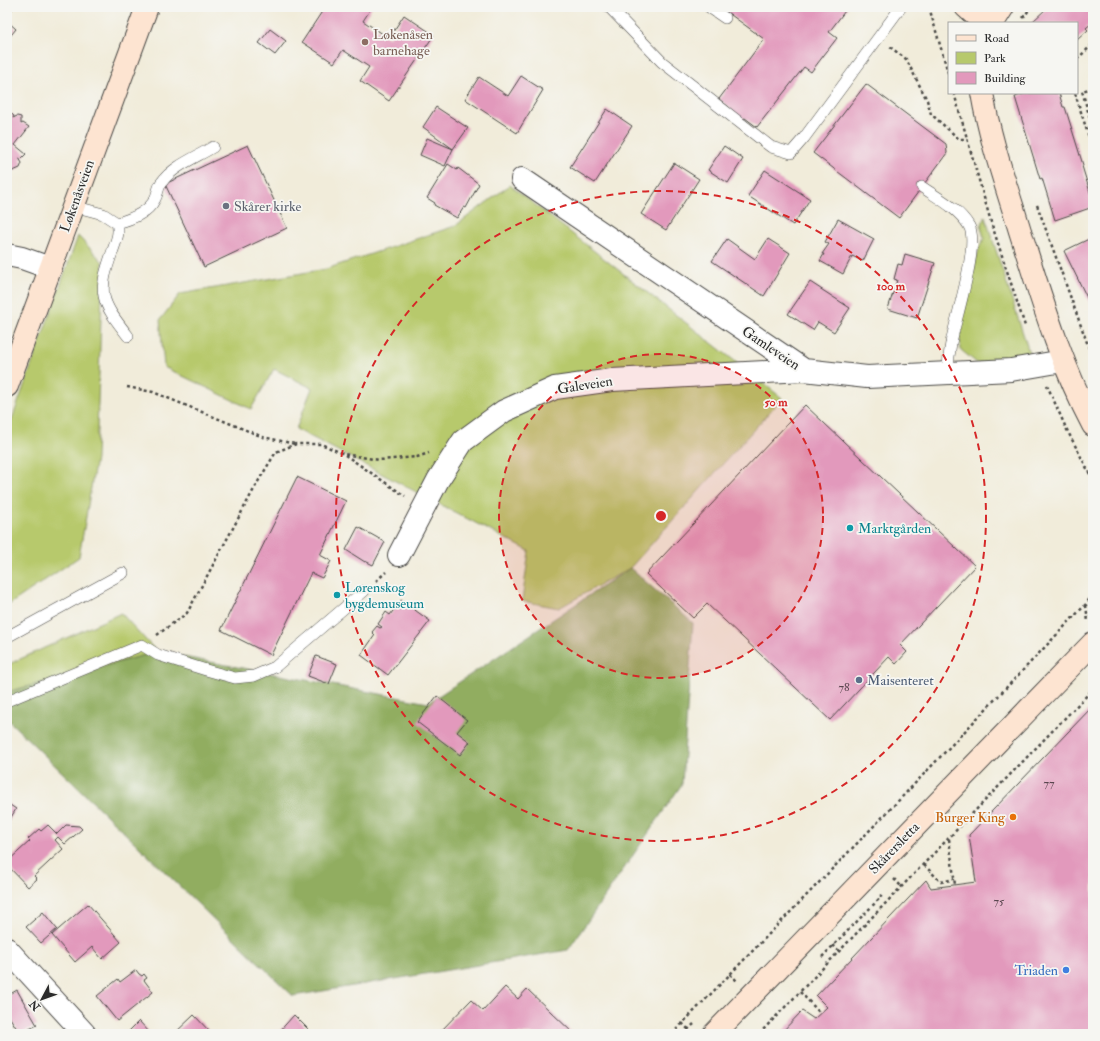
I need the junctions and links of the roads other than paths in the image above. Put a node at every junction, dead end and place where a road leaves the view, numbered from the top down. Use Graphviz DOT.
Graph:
graph roads {
  1 [pos="148,7"];
  2 [pos="609,7"];
  3 [pos="709,7"];
  4 [pos="900,7"];
  5 [pos="966,7"];
  6 [pos="1003,7"];
  7 [pos="725,18"];
  8 [pos="983,22"];
  9 [pos="994,22"];
  10 [pos="982,94"];
  11 [pos="213,147"];
  12 [pos="522,178"];
  13 [pos="922,187"];
  14 [pos="73,206"];
  15 [pos="117,223"];
  16 [pos="7,255"];
  17 [pos="50,268"];
  18 [pos="128,336"];
  19 [pos="1063,361"];
  20 [pos="804,370"];
  21 [pos="948,373"];
  22 [pos="7,386"];
  23 [pos="1093,425"];
  24 [pos="399,555"];
  25 [pos="123,573"];
  26 [pos="364,591"];
  27 [pos="7,637"];
  28 [pos="1092,645"];
  29 [pos="7,701"];
  30 [pos="7,949"];
  31 [pos="85,1034"];
  32 [pos="714,1034"];
  1 -- 14 [label="street, Løkenåsveien"];
  2 -- 4 [label="lane"];
  3 -- 7 [label="lane"];
  5 -- 8 [label="street"];
  6 -- 9 [label="street"];
  10 -- 19 [label="street"];
  11 -- 15 [label="lane"];
  12 -- 20 [label="street, Gamleveien"];
  13 -- 21 [label="lane"];
  14 -- 15 [label="lane"];
  14 -- 17 [label="street, Løkenåsveien"];
  15 -- 18 [label="lane"];
  16 -- 17 [label="street"];
  17 -- 22 [label="street, Løkenåsveien"];
  19 -- 21 [label="street, Gamleveien"];
  19 -- 23 [label="street"];
  20 -- 21 [label="street, Gamleveien"];
  20 -- 24 [label="street, Galeveien"];
  25 -- 27 [label="lane"];
  26 -- 29 [label="lane"];
  28 -- 32 [label="street, Skårersletta"];
  30 -- 31 [label="street"];
}
